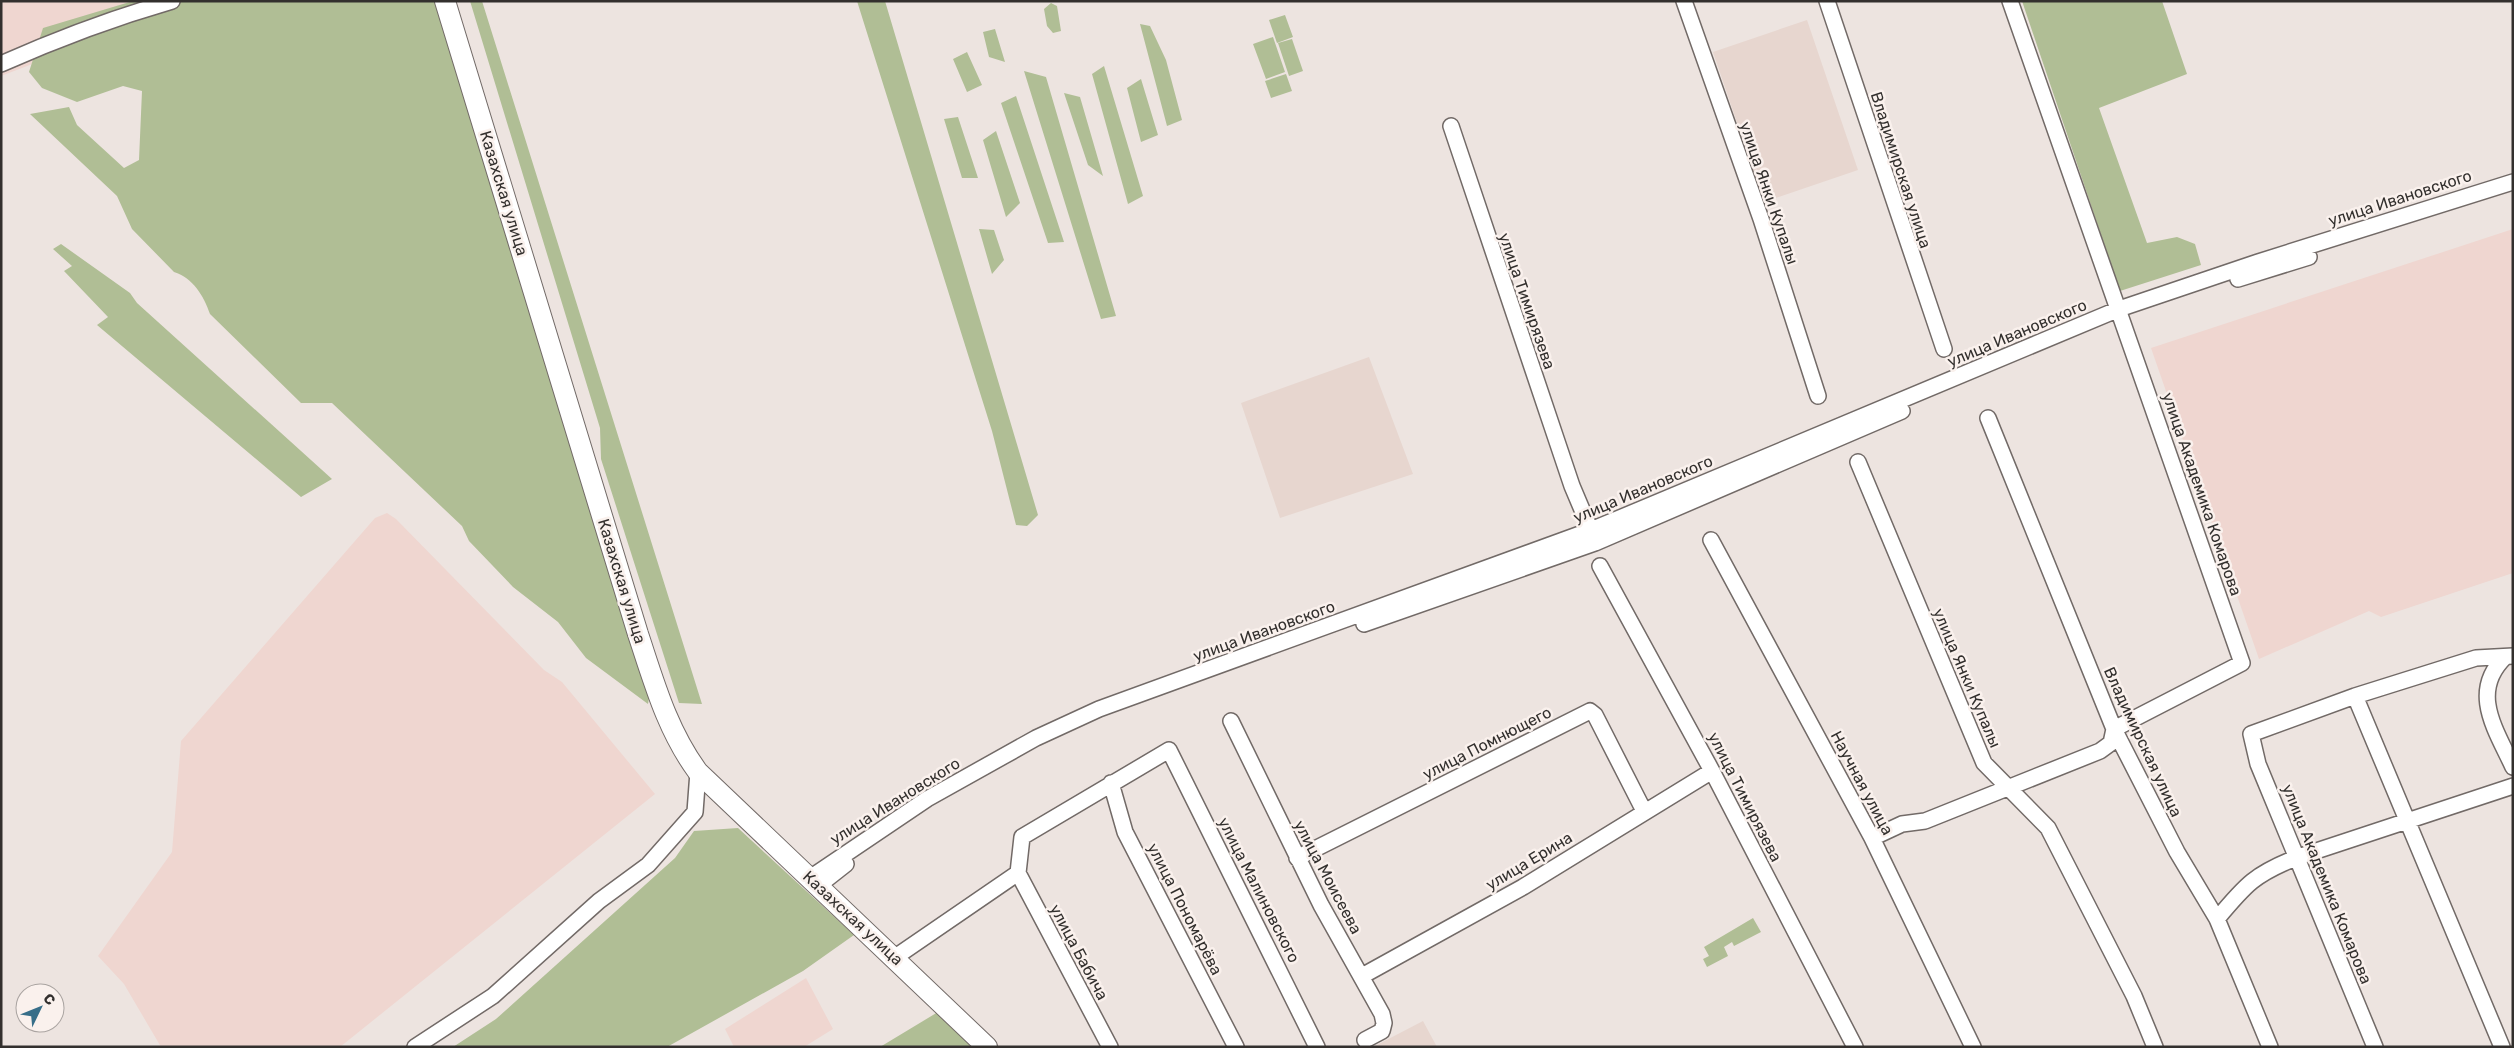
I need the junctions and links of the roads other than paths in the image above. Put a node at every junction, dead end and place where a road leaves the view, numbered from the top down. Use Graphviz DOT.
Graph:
graph roads {
  1 [pos="172,1"];
  2 [pos="445,1"];
  3 [pos="1684,1"];
  4 [pos="1827,1"];
  5 [pos="2010,1"];
  6 [pos="1,64"];
  7 [pos="1451,126"];
  8 [pos="2513,182"];
  9 [pos="2513,191"];
  10 [pos="2121,313"];
  11 [pos="1944,349"];
  12 [pos="1818,396"];
  13 [pos="1988,418"];
  14 [pos="1858,462"];
  15 [pos="1593,537"];
  16 [pos="1711,540"];
  17 [pos="1600,566"];
  18 [pos="2509,657"];
  19 [pos="2355,696"];
  20 [pos="1231,721"];
  21 [pos="2114,729"];
  22 [pos="2513,767"];
  23 [pos="1712,771"];
  24 [pos="698,772"];
  25 [pos="1111,783"];
  26 [pos="2513,786"];
  27 [pos="2008,788"];
  28 [pos="1644,811"];
  29 [pos="2408,820"];
  30 [pos="1872,838"];
  31 [pos="2298,857"];
  32 [pos="1297,858"];
  33 [pos="1018,873"];
  34 [pos="814,882"];
  35 [pos="2217,919"];
  36 [pos="894,958"];
  37 [pos="1362,976"];
  38 [pos="1365,1040"];
  39 [pos="415,1047"];
  40 [pos="987,1047"];
  41 [pos="1110,1047"];
  42 [pos="1236,1047"];
  43 [pos="1317,1047"];
  44 [pos="1855,1047"];
  45 [pos="1973,1047"];
  46 [pos="2155,1047"];
  47 [pos="2270,1047"];
  48 [pos="2374,1047"];
  49 [pos="2502,1047"];
  1 -- 6 [label="street"];
  2 -- 24 [label="main road, Казахская улица"];
  3 -- 12 [label="street, улица Янки Купалы"];
  4 -- 11 [label="street, Владимирская улица"];
  5 -- 10 [label="street, улица Академика Комарова"];
  7 -- 15 [label="street, улица Тимирязева"];
  8 -- 10 [label="street, улица Ивановского"];
  9 -- 10 [label="street, улица Ивановского"];
  10 -- 15 [label="street, улица Ивановского"];
  10 -- 21 [label="street, улица Академика Комарова"];
  13 -- 21 [label="street, Владимирская улица"];
  14 -- 27 [label="street, улица Янки Купалы"];
  15 -- 34 [label="street, улица Ивановского"];
  16 -- 30 [label="street, Научная улица"];
  17 -- 23 [label="street, улица Тимирязева"];
  18 -- 19 [label="street"];
  18 -- 22 [label="street"];
  19 -- 29 [label="street"];
  19 -- 31 [label="street, улица Академика Комарова"];
  20 -- 32 [label="street, улица Моисеева"];
  21 -- 27 [label="street"];
  21 -- 35 [label="street, Владимирская улица"];
  23 -- 28 [label="street, улица Ерина"];
  23 -- 44 [label="street, улица Тимирязева"];
  24 -- 34 [label="main road, Казахская улица"];
  24 -- 39 [label="street"];
  25 -- 33 [label="street"];
  25 -- 42 [label="street, улица Пономарёва"];
  25 -- 43 [label="street, улица Малиновского"];
  26 -- 29 [label="street"];
  27 -- 30 [label="street"];
  27 -- 46 [label="street, улица Янки Купалы"];
  28 -- 32 [label="street, улица Помнющего"];
  28 -- 37 [label="street, улица Ерина"];
  29 -- 31 [label="street"];
  29 -- 49 [label="street"];
  30 -- 45 [label="street, Научная улица"];
  31 -- 35 [label="street"];
  31 -- 48 [label="street, улица Академика Комарова"];
  32 -- 37 [label="street, улица Моисеева"];
  33 -- 36 [label="street"];
  33 -- 41 [label="street, улица Бабича"];
  34 -- 36 [label="main road, Казахская улица"];
  35 -- 47 [label="street, Владимирская улица"];
  36 -- 40 [label="main road, Казахская улица"];
  37 -- 38 [label="street, улица Моисеева"];
}
